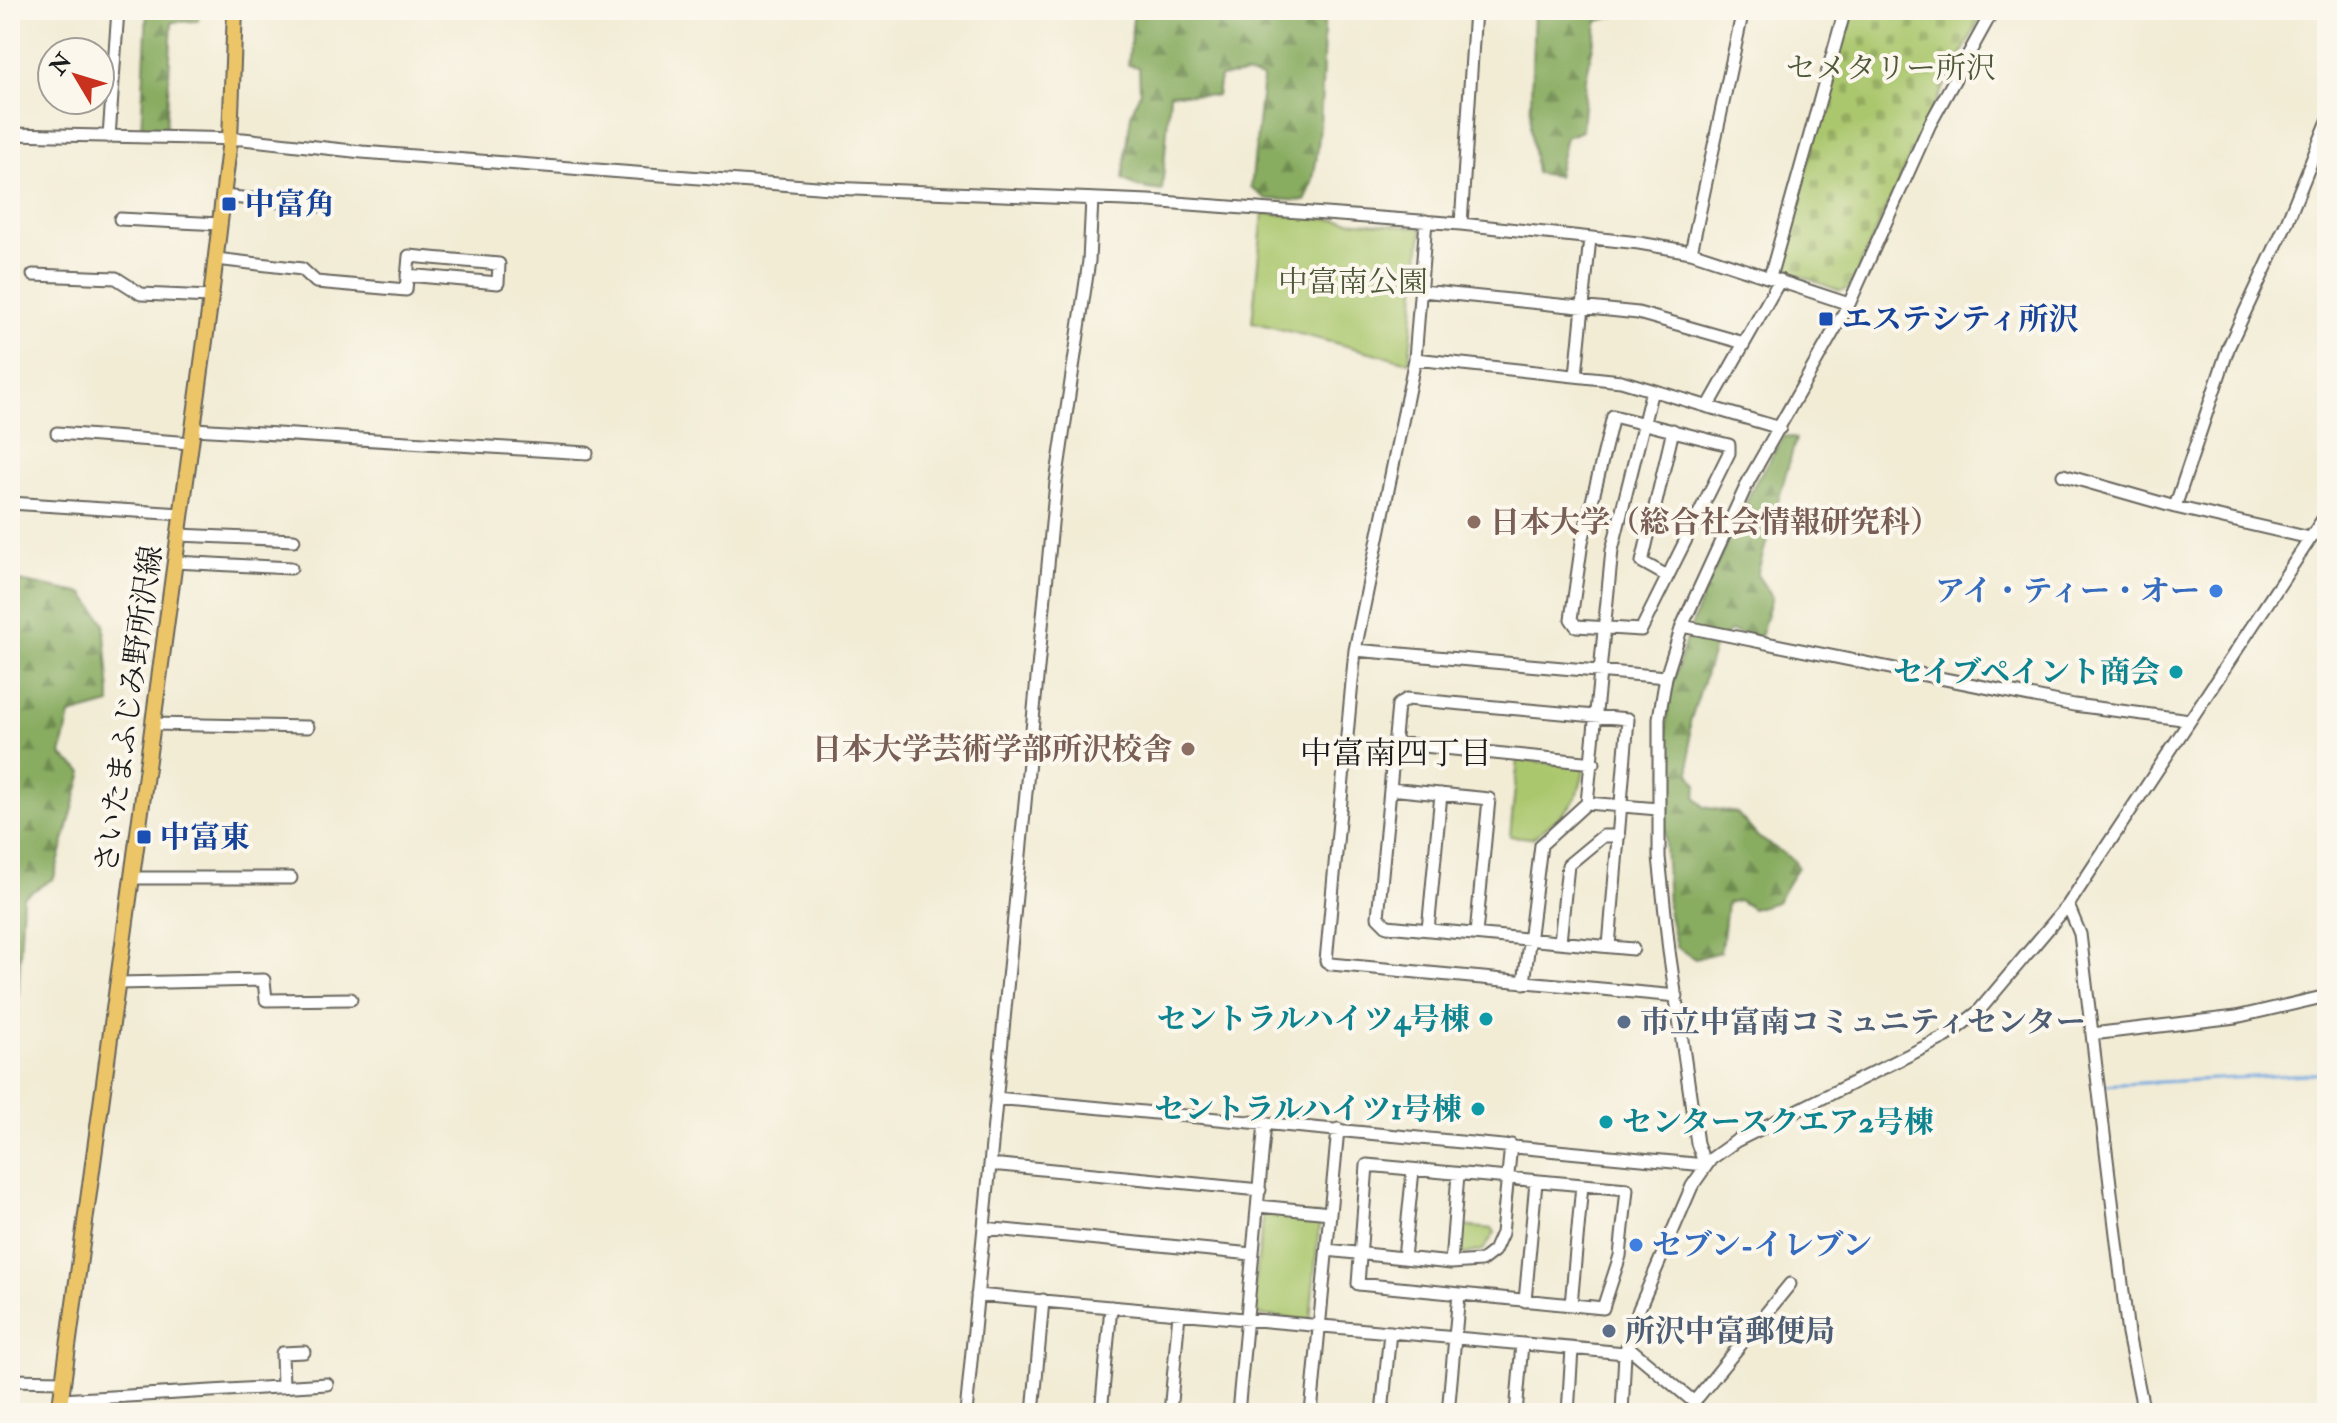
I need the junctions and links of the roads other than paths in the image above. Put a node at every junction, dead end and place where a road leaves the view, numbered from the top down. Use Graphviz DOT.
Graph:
graph roads {
  1 [pos="118,10"];
  2 [pos="235,10"];
  3 [pos="1475,10"];
  4 [pos="1743,10"];
  5 [pos="1845,10"];
  6 [pos="1993,10"];
  7 [pos="2327,123"];
  8 [pos="10,134"];
  9 [pos="109,137"];
  10 [pos="230,139"];
  11 [pos="223,196"];
  12 [pos="1092,199"];
  13 [pos="318,206"];
  14 [pos="120,219"];
  15 [pos="1426,221"];
  16 [pos="220,224"];
  17 [pos="1461,224"];
  18 [pos="1590,238"];
  19 [pos="1691,252"];
  20 [pos="216,259"];
  21 [pos="33,275"];
  22 [pos="407,275"];
  23 [pos="1775,278"];
  24 [pos="1422,291"];
  25 [pos="211,297"];
  26 [pos="1849,304"];
  27 [pos="1583,308"];
  28 [pos="1744,343"];
  29 [pos="1415,359"];
  30 [pos="1576,375"];
  31 [pos="1652,390"];
  32 [pos="1708,407"];
  33 [pos="1644,422"];
  34 [pos="1780,428"];
  35 [pos="1673,430"];
  36 [pos="57,433"];
  37 [pos="193,436"];
  38 [pos="587,453"];
  39 [pos="2063,475"];
  40 [pos="10,503"];
  41 [pos="2175,507"];
  42 [pos="2327,513"];
  43 [pos="182,514"];
  44 [pos="179,535"];
  45 [pos="2310,538"];
  46 [pos="294,540"];
  47 [pos="175,562"];
  48 [pos="291,568"];
  49 [pos="1667,576"];
  50 [pos="1682,626"];
  51 [pos="1605,628"];
  52 [pos="1355,650"];
  53 [pos="1601,672"];
  54 [pos="1666,677"];
  55 [pos="1598,715"];
  56 [pos="2190,720"];
  57 [pos="153,724"];
  58 [pos="308,727"];
  59 [pos="1394,743"];
  60 [pos="1594,763"];
  61 [pos="1390,789"];
  62 [pos="1441,794"];
  63 [pos="1587,803"];
  64 [pos="1621,806"];
  65 [pos="1658,809"];
  66 [pos="1619,836"];
  67 [pos="132,878"];
  68 [pos="291,878"];
  69 [pos="2068,905"];
  70 [pos="1428,930"];
  71 [pos="1476,934"];
  72 [pos="1528,939"];
  73 [pos="1560,942"];
  74 [pos="1609,946"];
  75 [pos="1633,949"];
  76 [pos="118,983"];
  77 [pos="1524,983"];
  78 [pos="1677,996"];
  79 [pos="2327,996"];
  80 [pos="351,999"];
  81 [pos="2092,1034"];
  82 [pos="996,1098"];
  83 [pos="1265,1123"];
  84 [pos="1338,1129"];
  85 [pos="1511,1145"];
  86 [pos="990,1164"];
  87 [pos="1705,1165"];
  88 [pos="1413,1170"];
  89 [pos="1458,1174"];
  90 [pos="1508,1179"];
  91 [pos="1536,1182"];
  92 [pos="1582,1185"];
  93 [pos="1260,1190"];
  94 [pos="1258,1206"];
  95 [pos="1330,1213"];
  96 [pos="984,1228"];
  97 [pos="1327,1250"];
  98 [pos="1359,1253"];
  99 [pos="1252,1254"];
  100 [pos="1404,1258"];
  101 [pos="1451,1263"];
  102 [pos="1790,1284"];
  103 [pos="1459,1294"];
  104 [pos="977,1295"];
  105 [pos="1043,1300"];
  106 [pos="1525,1301"];
  107 [pos="1571,1305"];
  108 [pos="1111,1307"];
  109 [pos="1179,1313"];
  110 [pos="1247,1320"];
  111 [pos="1319,1327"];
  112 [pos="1390,1332"];
  113 [pos="1455,1339"];
  114 [pos="1522,1344"];
  115 [pos="1572,1349"];
  116 [pos="1626,1349"];
  117 [pos="304,1352"];
  118 [pos="10,1380"];
  119 [pos="63,1381"];
  120 [pos="327,1384"];
  121 [pos="283,1387"];
  122 [pos="60,1406"];
  123 [pos="966,1413"];
  124 [pos="1033,1413"];
  125 [pos="1101,1413"];
  126 [pos="1170,1413"];
  127 [pos="1238,1413"];
  128 [pos="1311,1413"];
  129 [pos="1382,1413"];
  130 [pos="1448,1413"];
  131 [pos="1516,1413"];
  132 [pos="1568,1413"];
  133 [pos="1622,1413"];
  134 [pos="2144,1413"];
  1 -- 9 [label="street"];
  2 -- 10 [label="main road, さいたまふじみ野所沢線"];
  3 -- 17 [label="street"];
  4 -- 19 [label="street"];
  5 -- 23 [label="street"];
  6 -- 26 [label="street"];
  7 -- 41 [label="street"];
  8 -- 9 [label="street"];
  9 -- 10 [label="street"];
  10 -- 11 [label="main road, さいたまふじみ野所沢線"];
  10 -- 12 [label="street"];
  11 -- 13 [label="street"];
  11 -- 16 [label="main road, さいたまふじみ野所沢線"];
  12 -- 15 [label="street"];
  12 -- 82 [label="street"];
  14 -- 16 [label="street"];
  15 -- 17 [label="street"];
  15 -- 24 [label="street"];
  16 -- 20 [label="main road, さいたまふじみ野所沢線"];
  17 -- 18 [label="street"];
  18 -- 19 [label="street"];
  18 -- 27 [label="street"];
  19 -- 23 [label="street"];
  20 -- 22 [label="street"];
  20 -- 25 [label="main road, さいたまふじみ野所沢線"];
  21 -- 25 [label="street"];
  22 -- 22 [label="street"];
  23 -- 26 [label="street"];
  23 -- 28 [label="street"];
  24 -- 27 [label="street"];
  24 -- 29 [label="street"];
  25 -- 37 [label="main road, さいたまふじみ野所沢線"];
  26 -- 34 [label="street"];
  27 -- 28 [label="street"];
  27 -- 30 [label="street"];
  28 -- 32 [label="street"];
  29 -- 30 [label="street"];
  29 -- 52 [label="street"];
  30 -- 31 [label="street"];
  31 -- 32 [label="street"];
  31 -- 33 [label="street"];
  32 -- 34 [label="street"];
  33 -- 35 [label="street"];
  33 -- 51 [label="street"];
  33 -- 51 [label="street"];
  34 -- 50 [label="street"];
  35 -- 49 [label="street"];
  35 -- 49 [label="street"];
  36 -- 37 [label="street"];
  37 -- 38 [label="street"];
  37 -- 43 [label="main road, さいたまふじみ野所沢線"];
  39 -- 41 [label="street"];
  40 -- 43 [label="street"];
  41 -- 45 [label="street"];
  42 -- 45 [label="street"];
  43 -- 44 [label="main road, さいたまふじみ野所沢線"];
  44 -- 46 [label="street"];
  44 -- 47 [label="main road, さいたまふじみ野所沢線"];
  45 -- 56 [label="street"];
  47 -- 48 [label="street"];
  47 -- 57 [label="main road, さいたまふじみ野所沢線"];
  49 -- 51 [label="street"];
  50 -- 54 [label="street"];
  50 -- 56 [label="street"];
  51 -- 53 [label="street"];
  52 -- 53 [label="street"];
  52 -- 77 [label="street"];
  53 -- 54 [label="street"];
  53 -- 55 [label="street"];
  54 -- 65 [label="street"];
  55 -- 59 [label="street"];
  55 -- 60 [label="street"];
  55 -- 64 [label="street"];
  56 -- 69 [label="street"];
  57 -- 58 [label="street"];
  57 -- 67 [label="main road, さいたまふじみ野所沢線"];
  59 -- 60 [label="street"];
  59 -- 61 [label="street"];
  60 -- 63 [label="street"];
  61 -- 62 [label="street"];
  61 -- 70 [label="street"];
  62 -- 70 [label="street"];
  62 -- 71 [label="street"];
  63 -- 64 [label="street"];
  63 -- 72 [label="street"];
  64 -- 65 [label="street"];
  64 -- 66 [label="street"];
  65 -- 78 [label="street"];
  66 -- 73 [label="street"];
  66 -- 74 [label="street"];
  67 -- 68 [label="street"];
  67 -- 76 [label="main road, さいたまふじみ野所沢線"];
  69 -- 81 [label="street"];
  69 -- 87 [label="street"];
  70 -- 71 [label="street"];
  71 -- 72 [label="street"];
  72 -- 73 [label="street"];
  72 -- 77 [label="street"];
  73 -- 74 [label="street"];
  74 -- 75 [label="street"];
  76 -- 80 [label="street"];
  76 -- 119 [label="main road, さいたまふじみ野所沢線"];
  77 -- 78 [label="street"];
  78 -- 87 [label="street"];
  79 -- 81 [label="street"];
  81 -- 134 [label="street"];
  82 -- 83 [label="street"];
  82 -- 86 [label="street"];
  83 -- 84 [label="street"];
  83 -- 93 [label="street"];
  84 -- 85 [label="street"];
  84 -- 95 [label="street"];
  85 -- 87 [label="street"];
  85 -- 90 [label="street"];
  86 -- 93 [label="street"];
  86 -- 96 [label="street"];
  87 -- 116 [label="street"];
  88 -- 89 [label="street"];
  88 -- 98 [label="street"];
  88 -- 100 [label="street"];
  89 -- 90 [label="street"];
  89 -- 101 [label="street"];
  90 -- 91 [label="street"];
  90 -- 101 [label="street"];
  91 -- 92 [label="street"];
  91 -- 106 [label="street"];
  92 -- 107 [label="street"];
  92 -- 107 [label="street"];
  93 -- 94 [label="street"];
  94 -- 95 [label="street"];
  94 -- 99 [label="street"];
  95 -- 97 [label="street"];
  96 -- 99 [label="street"];
  96 -- 104 [label="street"];
  97 -- 98 [label="street"];
  97 -- 111 [label="street"];
  98 -- 100 [label="street"];
  98 -- 103 [label="street"];
  99 -- 110 [label="street"];
  100 -- 101 [label="street"];
  102 -- 116 [label="street"];
  103 -- 106 [label="street"];
  103 -- 113 [label="street"];
  104 -- 105 [label="street"];
  104 -- 123 [label="street"];
  105 -- 108 [label="street"];
  105 -- 124 [label="street"];
  106 -- 107 [label="street"];
  108 -- 109 [label="street"];
  108 -- 125 [label="street"];
  109 -- 110 [label="street"];
  109 -- 126 [label="street"];
  110 -- 111 [label="street"];
  110 -- 127 [label="street"];
  111 -- 112 [label="street"];
  111 -- 128 [label="street"];
  112 -- 113 [label="street"];
  112 -- 129 [label="street"];
  113 -- 114 [label="street"];
  113 -- 130 [label="street"];
  114 -- 115 [label="street"];
  114 -- 131 [label="street"];
  115 -- 116 [label="street"];
  115 -- 132 [label="street"];
  116 -- 133 [label="street"];
  117 -- 121 [label="street"];
  118 -- 119 [label="street"];
  119 -- 122 [label="main road, さいたまふじみ野所沢線"];
  120 -- 121 [label="street"];
  121 -- 122 [label="street"];
}
